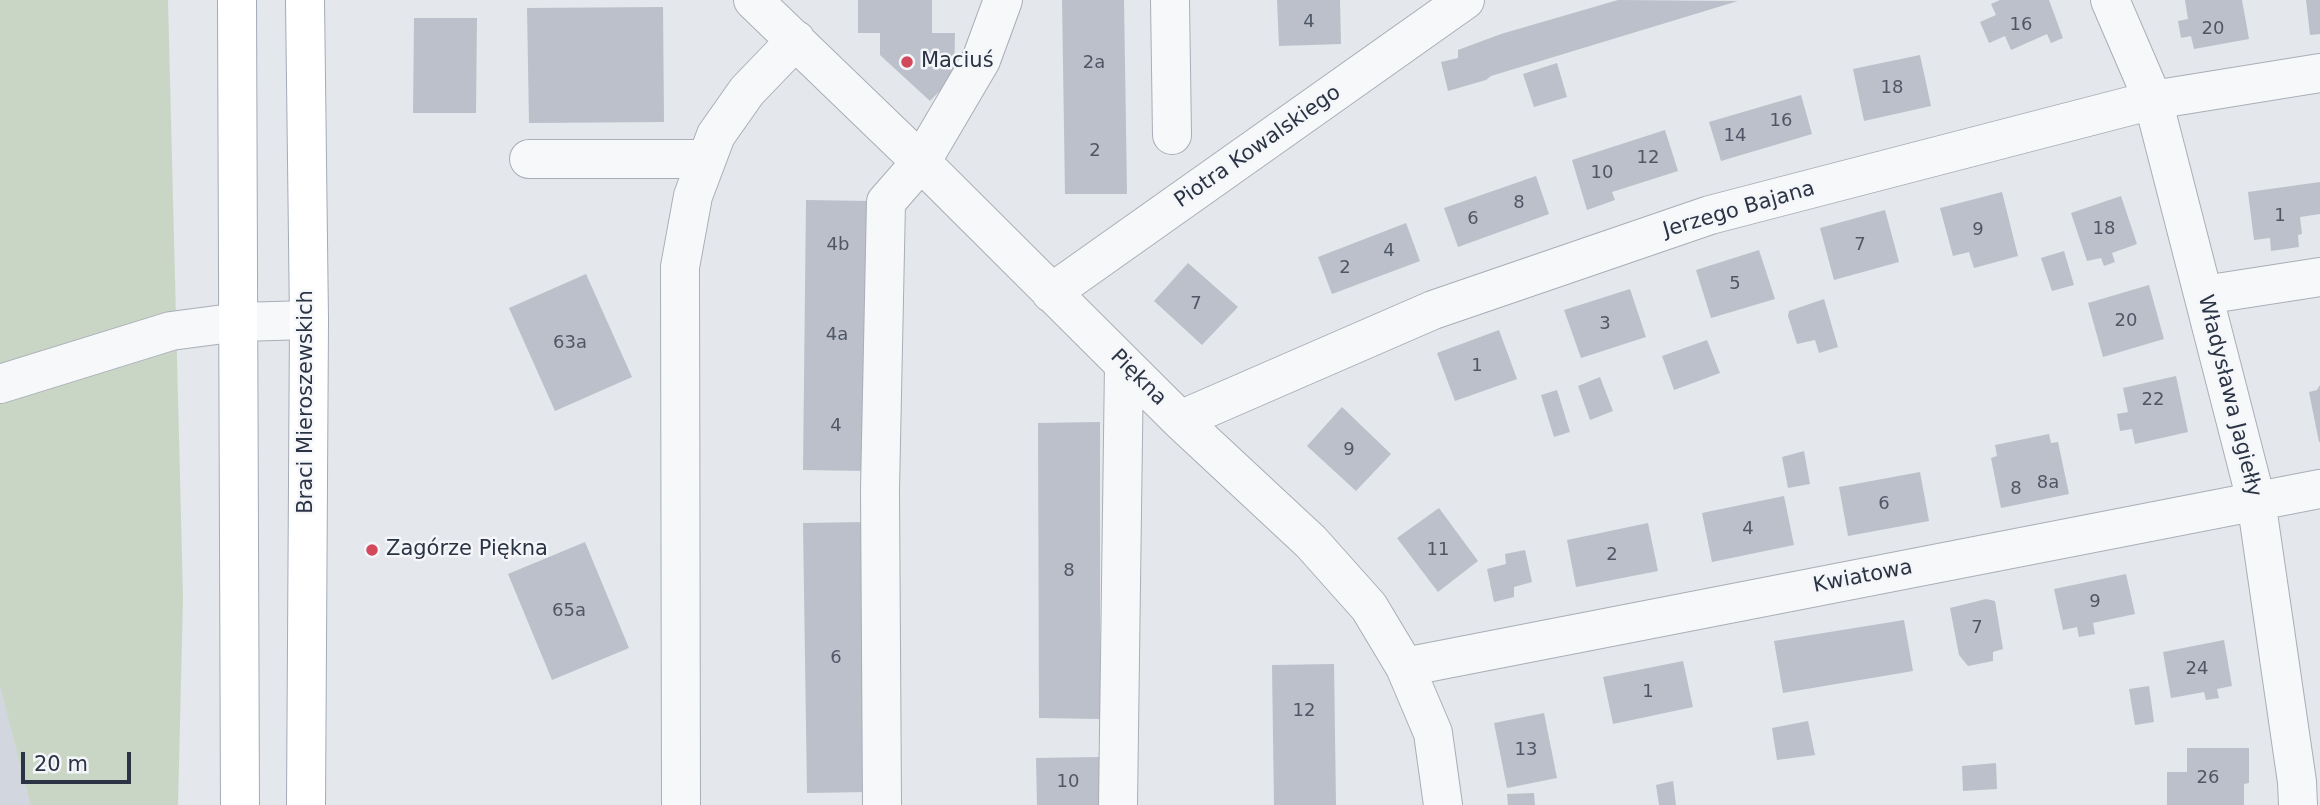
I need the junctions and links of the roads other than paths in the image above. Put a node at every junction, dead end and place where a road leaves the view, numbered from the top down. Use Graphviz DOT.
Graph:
graph roads {
  1 [pos="237,0"];
  2 [pos="305,0"];
  3 [pos="753,0"];
  4 [pos="1003,0"];
  5 [pos="1170,0"];
  6 [pos="1465,0"];
  7 [pos="2110,0"];
  8 [pos="796,40"];
  9 [pos="2320,73"];
  10 [pos="2153,100"];
  11 [pos="1172,135"];
  12 [pos="529,159"];
  13 [pos="707,159"];
  14 [pos="921,162"];
  15 [pos="2320,276"];
  16 [pos="1051,293"];
  17 [pos="2204,295"];
  18 [pos="309,320"];
  19 [pos="239,321"];
  20 [pos="1124,364"];
  21 [pos="0,384"];
  22 [pos="1180,420"];
  23 [pos="2320,489"];
  24 [pos="2256,500"];
  25 [pos="1405,667"];
  26 [pos="240,805"];
  27 [pos="306,805"];
  28 [pos="681,805"];
  29 [pos="882,805"];
  30 [pos="1118,805"];
  31 [pos="1443,805"];
  32 [pos="2298,805"];
  1 -- 19 [label="main road"];
  2 -- 18 [label="main road, Braci Mieroszewskich"];
  3 -- 8 [label="street, Piękna"];
  4 -- 14 [label="street"];
  5 -- 11 [label="street"];
  6 -- 16 [label="street, Piotra Kowalskiego"];
  7 -- 10 [label="street, Władysława Jagiełły"];
  8 -- 13 [label="street"];
  8 -- 14 [label="street, Piękna"];
  9 -- 10 [label="street, Jerzego Bajana"];
  10 -- 17 [label="street, Władysława Jagiełły"];
  10 -- 22 [label="street, Jerzego Bajana"];
  12 -- 13 [label="street"];
  13 -- 28 [label="street"];
  14 -- 16 [label="street, Piękna"];
  14 -- 29 [label="street"];
  15 -- 17 [label="street"];
  16 -- 20 [label="street, Piękna"];
  17 -- 24 [label="street, Władysława Jagiełły"];
  18 -- 19 [label="street"];
  18 -- 27 [label="main road, Braci Mieroszewskich"];
  19 -- 21 [label="street"];
  19 -- 26 [label="main road"];
  20 -- 22 [label="street, Piękna"];
  20 -- 30 [label="street"];
  22 -- 25 [label="street, Piękna"];
  23 -- 24 [label="street, Kwiatowa"];
  24 -- 25 [label="street, Kwiatowa"];
  24 -- 32 [label="street, Władysława Jagiełły"];
  25 -- 31 [label="street, Piękna"];
}
